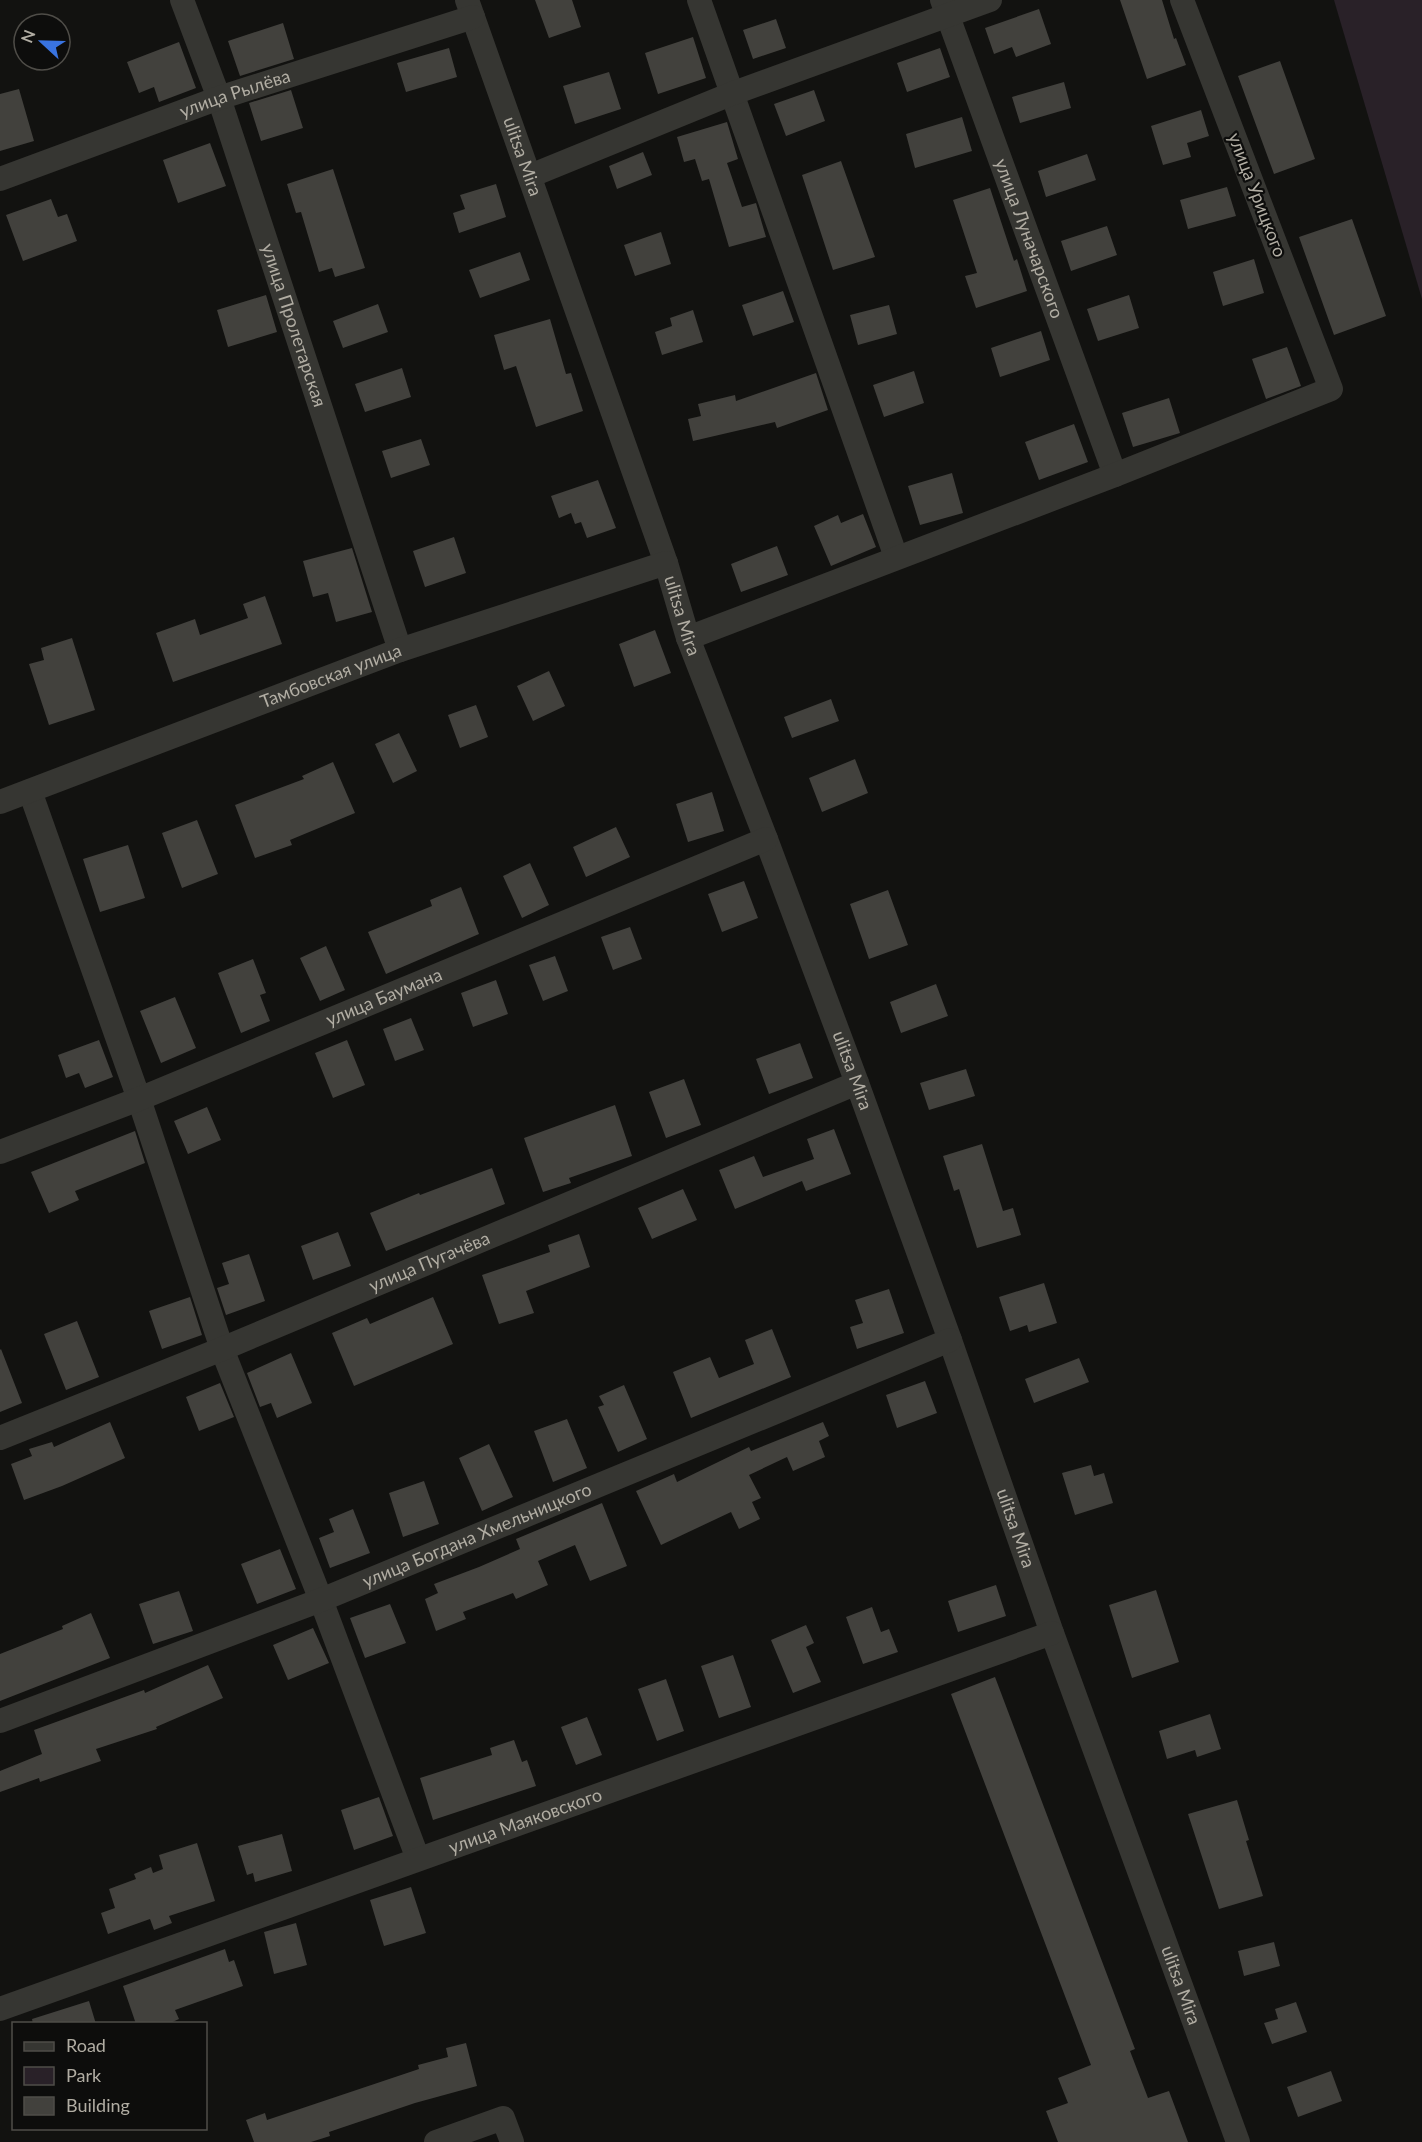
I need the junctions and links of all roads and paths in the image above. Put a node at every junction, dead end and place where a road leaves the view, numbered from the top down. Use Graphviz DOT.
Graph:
graph roads {
  1 [pos="182,0"];
  2 [pos="699,0"];
  3 [pos="990,0"];
  4 [pos="1182,0"];
  5 [pos="945,7"];
  6 [pos="470,9"];
  7 [pos="731,94"];
  8 [pos="219,98"];
  9 [pos="530,176"];
  10 [pos="0,179"];
  11 [pos="1115,475"];
  12 [pos="896,557"];
  13 [pos="666,563"];
  14 [pos="688,638"];
  15 [pos="400,651"];
  16 [pos="30,791"];
  17 [pos="0,802"];
  18 [pos="766,839"];
  19 [pos="857,1083"];
  20 [pos="139,1099"];
  21 [pos="0,1152"];
  22 [pos="950,1340"];
  23 [pos="222,1349"];
  24 [pos="0,1438"];
  25 [pos="321,1600"];
  26 [pos="1052,1634"];
  27 [pos="0,1721"];
  28 [pos="418,1858"];
  29 [pos="0,2009"];
  30 [pos="436,2142"];
  31 [pos="512,2142"];
  32 [pos="1238,2142"];
  1 -- 8 [label="street, улица Пролетарская"];
  2 -- 7 [label="street"];
  3 -- 5 [label="street"];
  4 -- 11 [label="street, улица Урицкого"];
  5 -- 7 [label="street"];
  5 -- 11 [label="street, улица Луначарского"];
  6 -- 8 [label="street, улица Рылёва"];
  6 -- 9 [label="street, ulitsa Mira"];
  7 -- 9 [label="street"];
  7 -- 12 [label="street"];
  8 -- 10 [label="street, улица Рылёва"];
  8 -- 15 [label="street, улица Пролетарская"];
  9 -- 13 [label="street, ulitsa Mira"];
  11 -- 12 [label="street"];
  12 -- 14 [label="street"];
  13 -- 14 [label="street, ulitsa Mira"];
  13 -- 15 [label="street, Тамбовская улица"];
  14 -- 18 [label="street, ulitsa Mira"];
  15 -- 16 [label="street, Тамбовская улица"];
  16 -- 17 [label="street, Тамбовская улица"];
  16 -- 20 [label="street"];
  18 -- 19 [label="street, ulitsa Mira"];
  18 -- 20 [label="street, улица Баумана"];
  19 -- 22 [label="street, ulitsa Mira"];
  19 -- 23 [label="street, улица Пугачёва"];
  20 -- 21 [label="street, улица Баумана"];
  20 -- 23 [label="street"];
  22 -- 25 [label="street, улица Богдана Хмельницкого"];
  22 -- 26 [label="street, ulitsa Mira"];
  23 -- 24 [label="street, улица Пугачёва"];
  23 -- 25 [label="street"];
  25 -- 27 [label="street, улица Богдана Хмельницкого"];
  25 -- 28 [label="street"];
  26 -- 28 [label="street, улица Маяковского"];
  26 -- 32 [label="street, ulitsa Mira"];
  28 -- 29 [label="street, улица Маяковского"];
  30 -- 31 [label="street"];
}
